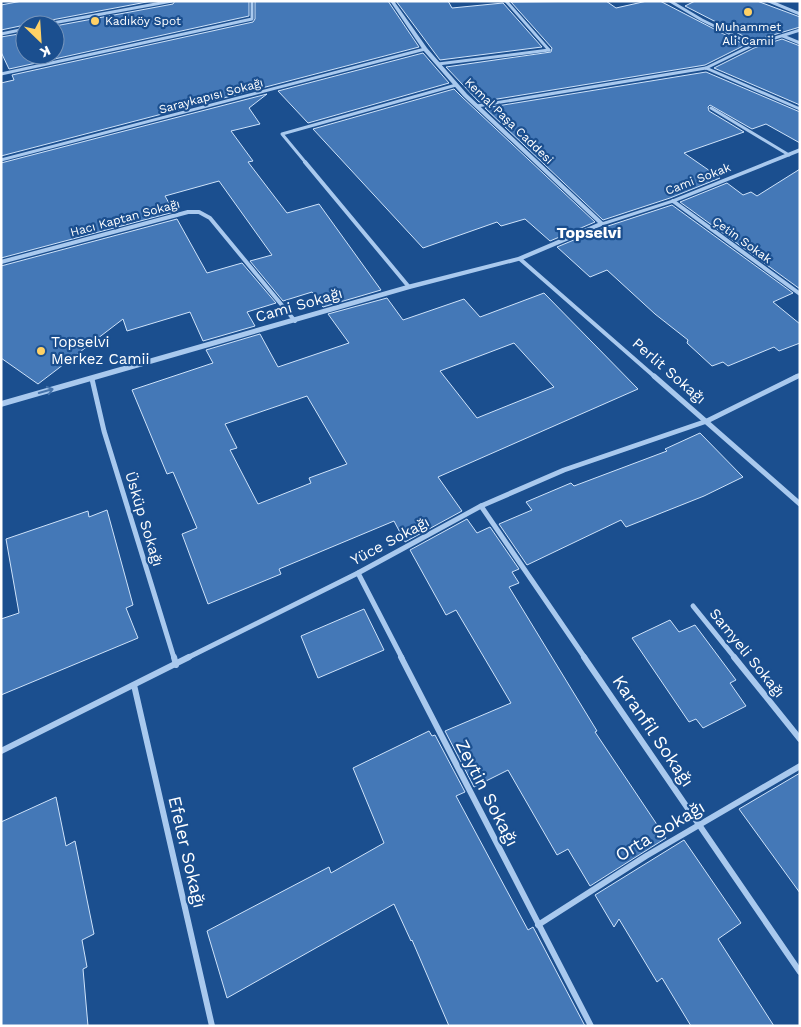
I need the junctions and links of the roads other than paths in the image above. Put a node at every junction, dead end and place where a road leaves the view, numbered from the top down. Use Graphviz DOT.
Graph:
graph roads {
  1 [pos="135,1"];
  2 [pos="172,1"];
  3 [pos="252,1"];
  4 [pos="392,1"];
  5 [pos="506,1"];
  6 [pos="670,1"];
  7 [pos="769,1"];
  8 [pos="140,8"];
  9 [pos="800,14"];
  10 [pos="65,21"];
  11 [pos="800,30"];
  12 [pos="15,31"];
  13 [pos="1,34"];
  14 [pos="784,36"];
  15 [pos="800,43"];
  16 [pos="752,45"];
  17 [pos="426,49"];
  18 [pos="438,64"];
  19 [pos="706,68"];
  20 [pos="1,74"];
  21 [pos="456,85"];
  22 [pos="477,106"];
  23 [pos="711,108"];
  24 [pos="800,109"];
  25 [pos="800,150"];
  26 [pos="789,155"];
  27 [pos="1,160"];
  28 [pos="673,201"];
  29 [pos="602,224"];
  30 [pos="520,259"];
  31 [pos="1,262"];
  32 [pos="409,287"];
  33 [pos="800,294"];
  34 [pos="295,321"];
  35 [pos="800,375"];
  36 [pos="92,378"];
  37 [pos="1,404"];
  38 [pos="707,421"];
  39 [pos="800,504"];
  40 [pos="481,506"];
  41 [pos="358,573"];
  42 [pos="693,606"];
  43 [pos="176,665"];
  44 [pos="134,685"];
  45 [pos="800,739"];
  46 [pos="1,751"];
  47 [pos="800,766"];
  48 [pos="699,824"];
  49 [pos="538,925"];
  50 [pos="800,972"];
  51 [pos="212,1026"];
  52 [pos="591,1026"];
  1 -- 8 [label="street"];
  2 -- 8 [label="street"];
  3 -- 20 [label="street"];
  4 -- 17 [label="street, Kemal Paşa Caddesi"];
  5 -- 18 [label="street"];
  6 -- 16 [label="street"];
  7 -- 9 [label="street"];
  8 -- 10 [label="street"];
  11 -- 14 [label="street"];
  12 -- 13 [label="street"];
  14 -- 15 [label="street"];
  14 -- 16 [label="street"];
  16 -- 19 [label="street"];
  17 -- 18 [label="street, Kemal Paşa Caddesi"];
  17 -- 27 [label="street, Saraykapısı Sokağı"];
  18 -- 21 [label="street, Kemal Paşa Caddesi"];
  19 -- 22 [label="street"];
  19 -- 24 [label="street"];
  21 -- 22 [label="street, Kemal Paşa Caddesi"];
  21 -- 32 [label="street"];
  22 -- 29 [label="street, Kemal Paşa Caddesi"];
  23 -- 26 [label="street"];
  25 -- 26 [label="street, Cami Sokak"];
  26 -- 28 [label="street, Cami Sokak"];
  28 -- 29 [label="street, Cami Sokak"];
  28 -- 33 [label="street, Çetin Sokak"];
  29 -- 30 [label="street, Cami Sokağı"];
  30 -- 32 [label="street, Cami Sokağı"];
  30 -- 38 [label="street, Perlit Sokağı"];
  31 -- 34 [label="street, Hacı Kaptan Sokağı"];
  32 -- 34 [label="street, Cami Sokağı"];
  34 -- 36 [label="street, Cami Sokağı"];
  35 -- 38 [label="street, Yüce Sokağı"];
  37 -- 36 [label="street, Cami Sokağı, one-way"];
  36 -- 43 [label="street, Üsküp Sokağı"];
  38 -- 39 [label="street, Perlit Sokağı"];
  38 -- 40 [label="street, Yüce Sokağı"];
  40 -- 41 [label="street, Yüce Sokağı"];
  40 -- 48 [label="street, Karanfil Sokağı"];
  41 -- 43 [label="street, Yüce Sokağı"];
  41 -- 49 [label="street, Zeytin Sokağı"];
  42 -- 45 [label="street, Samyeli Sokağı"];
  43 -- 44 [label="street, Yüce Sokağı"];
  44 -- 46 [label="street, Yüce Sokağı"];
  44 -- 51 [label="street, Efeler Sokağı"];
  47 -- 48 [label="street, Orta Sokağı"];
  48 -- 49 [label="street, Orta Sokağı"];
  48 -- 50 [label="street, Karanfil Sokağı"];
  49 -- 52 [label="street, Zeytin Sokağı"];
}
